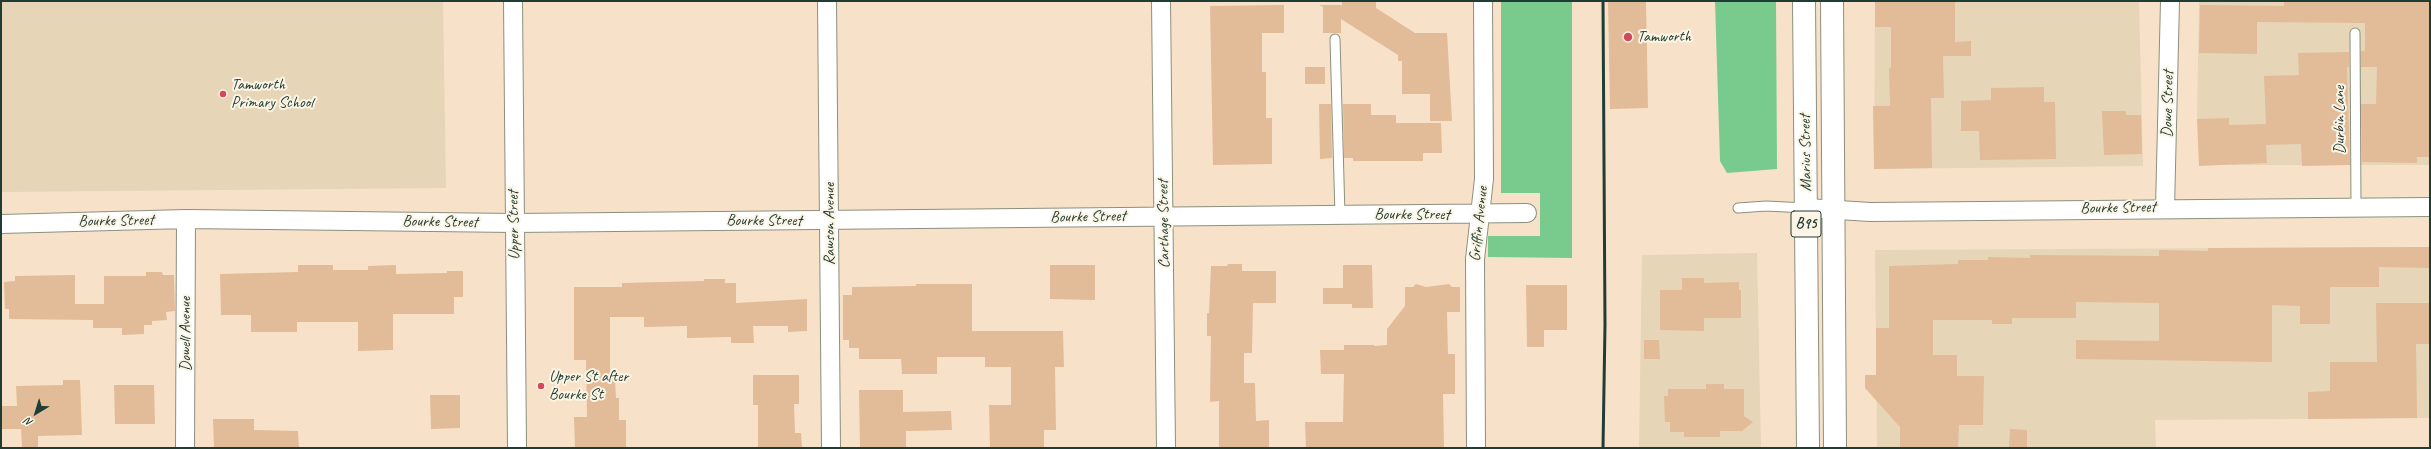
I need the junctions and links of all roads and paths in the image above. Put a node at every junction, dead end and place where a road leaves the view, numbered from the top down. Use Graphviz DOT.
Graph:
graph roads {
  1 [pos="513,1"];
  2 [pos="827,1"];
  3 [pos="1161,1"];
  4 [pos="1483,1"];
  5 [pos="1804,1"];
  6 [pos="1832,1"];
  7 [pos="2170,1"];
  8 [pos="2355,33"];
  9 [pos="1335,39"];
  10 [pos="2356,207"];
  11 [pos="2430,207"];
  12 [pos="1738,208"];
  13 [pos="1806,208"];
  14 [pos="2165,208"];
  15 [pos="1834,210"];
  16 [pos="1527,213"];
  17 [pos="1479,214"];
  18 [pos="1340,215"];
  19 [pos="1164,216"];
  20 [pos="186,219"];
  21 [pos="830,221"];
  22 [pos="514,223"];
  23 [pos="1,224"];
  24 [pos="185,448"];
  25 [pos="517,448"];
  26 [pos="831,448"];
  27 [pos="1166,448"];
  28 [pos="1476,448"];
  29 [pos="1808,448"];
  30 [pos="1835,448"];
  1 -- 22 [label="street, Upper Street"];
  2 -- 21 [label="street, Rawson Avenue"];
  3 -- 19 [label="street, Carthage Street"];
  4 -- 17 [label="street, Griffin Avenue"];
  5 -- 13 [label="main road, Marius Street / B95"];
  6 -- 15 [label="main road, Marius Street / B95"];
  7 -- 14 [label="street, Dowe Street"];
  8 -- 10 [label="lane, Durbin Lane"];
  9 -- 18 [label="lane"];
  10 -- 11 [label="street, Bourke Street"];
  10 -- 14 [label="street, Bourke Street"];
  12 -- 13 [label="lane"];
  13 -- 15 [label="street, Bourke Street"];
  13 -- 29 [label="main road, Marius Street / B95"];
  14 -- 15 [label="street, Bourke Street"];
  15 -- 30 [label="main road, Marius Street / B95"];
  16 -- 17 [label="street, Bourke Street"];
  17 -- 18 [label="street, Bourke Street"];
  17 -- 28 [label="street, Griffin Avenue"];
  18 -- 19 [label="street, Bourke Street"];
  19 -- 21 [label="street, Bourke Street"];
  19 -- 27 [label="street, Carthage Street"];
  20 -- 22 [label="street, Bourke Street"];
  20 -- 23 [label="street, Bourke Street"];
  20 -- 24 [label="street, Dowell Avenue"];
  21 -- 22 [label="street, Bourke Street"];
  21 -- 26 [label="street, Rawson Avenue"];
  22 -- 25 [label="street, Upper Street"];
}
